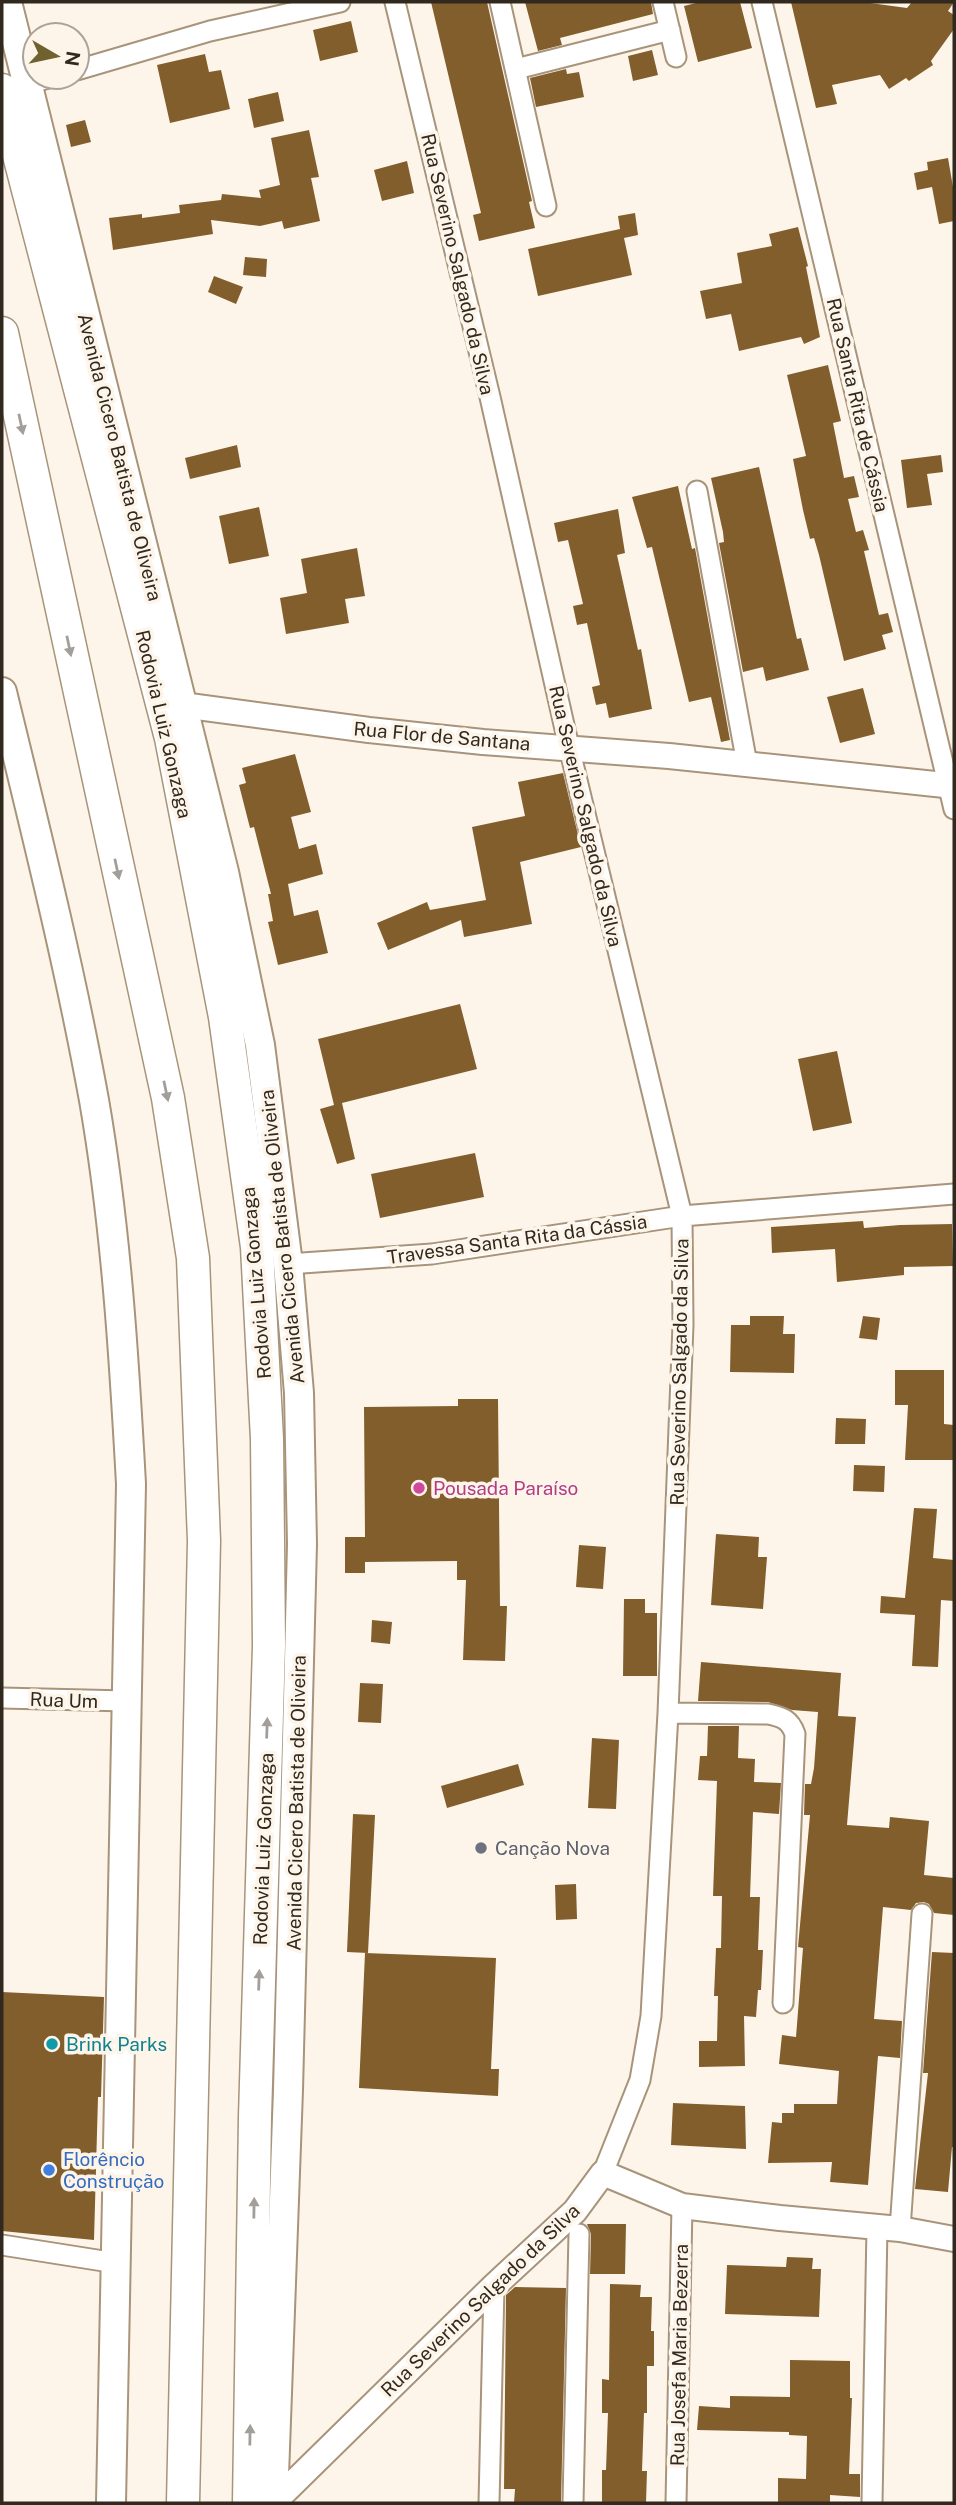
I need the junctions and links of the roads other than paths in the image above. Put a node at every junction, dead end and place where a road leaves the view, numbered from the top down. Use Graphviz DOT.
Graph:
graph roads {
  1 [pos="7,2"];
  2 [pos="340,2"];
  3 [pos="396,2"];
  4 [pos="500,2"];
  5 [pos="663,2"];
  6 [pos="762,2"];
  7 [pos="670,30"];
  8 [pos="676,57"];
  9 [pos="21,59"];
  10 [pos="91,66"];
  11 [pos="516,69"];
  12 [pos="29,91"];
  13 [pos="29,91"];
  14 [pos="546,206"];
  15 [pos="2,333"];
  16 [pos="697,491"];
  17 [pos="2,692"];
  18 [pos="182,705"];
  19 [pos="569,747"];
  20 [pos="747,764"];
  21 [pos="953,793"];
  22 [pos="954,1194"];
  23 [pos="682,1216"];
  24 [pos="288,1264"];
  25 [pos="2,1698"];
  26 [pos="127,1702"];
  27 [pos="668,1713"];
  28 [pos="922,1913"];
  29 [pos="783,2003"];
  30 [pos="603,2173"];
  31 [pos="682,2206"];
  32 [pos="888,2228"];
  33 [pos="579,2234"];
  34 [pos="954,2239"];
  35 [pos="2,2245"];
  36 [pos="116,2263"];
  37 [pos="494,2286"];
  38 [pos="111,2503"];
  39 [pos="183,2503"];
  40 [pos="250,2503"];
  41 [pos="273,2503"];
  42 [pos="489,2503"];
  43 [pos="573,2503"];
  44 [pos="676,2503"];
  45 [pos="872,2503"];
  1 -- 9 [label="main road, Avenida Cicero Batista de Oliveira"];
  2 -- 10 [label="street"];
  3 -- 19 [label="street, Rua Severino Salgado da Silva"];
  4 -- 11 [label="street"];
  5 -- 7 [label="street"];
  6 -- 21 [label="street, Rua Santa Rita de Cássia"];
  7 -- 8 [label="street"];
  7 -- 11 [label="street"];
  11 -- 14 [label="street"];
  12 -- 18 [label="main road, Avenida Cicero Batista de Oliveira"];
  40 -- 13 [label="highway, Rodovia Luiz Gonzaga, one-way"];
  15 -- 39 [label="highway, one-way"];
  16 -- 20 [label="street"];
  17 -- 26 [label="main road"];
  18 -- 19 [label="street, Rua Flor de Santana"];
  18 -- 24 [label="main road, Avenida Cicero Batista de Oliveira"];
  19 -- 20 [label="street, Rua Flor de Santana"];
  19 -- 23 [label="street, Rua Severino Salgado da Silva"];
  20 -- 21 [label="street, Rua Flor de Santana"];
  22 -- 23 [label="street, Travessa Santa Rita da Cássia"];
  23 -- 24 [label="street, Travessa Santa Rita da Cássia"];
  23 -- 27 [label="street, Rua Severino Salgado da Silva"];
  24 -- 41 [label="main road, Avenida Cicero Batista de Oliveira"];
  25 -- 26 [label="street, Rua Um"];
  26 -- 36 [label="main road"];
  27 -- 29 [label="street"];
  27 -- 30 [label="street, Rua Severino Salgado da Silva"];
  28 -- 32 [label="street"];
  30 -- 31 [label="street"];
  30 -- 37 [label="street, Rua Severino Salgado da Silva"];
  31 -- 32 [label="street"];
  31 -- 44 [label="street, Rua Josefa Maria Bezerra"];
  32 -- 34 [label="street"];
  32 -- 45 [label="street"];
  33 -- 43 [label="street"];
  35 -- 36 [label="street"];
  36 -- 38 [label="main road"];
  37 -- 41 [label="street, Rua Severino Salgado da Silva"];
  37 -- 42 [label="street"];
}
